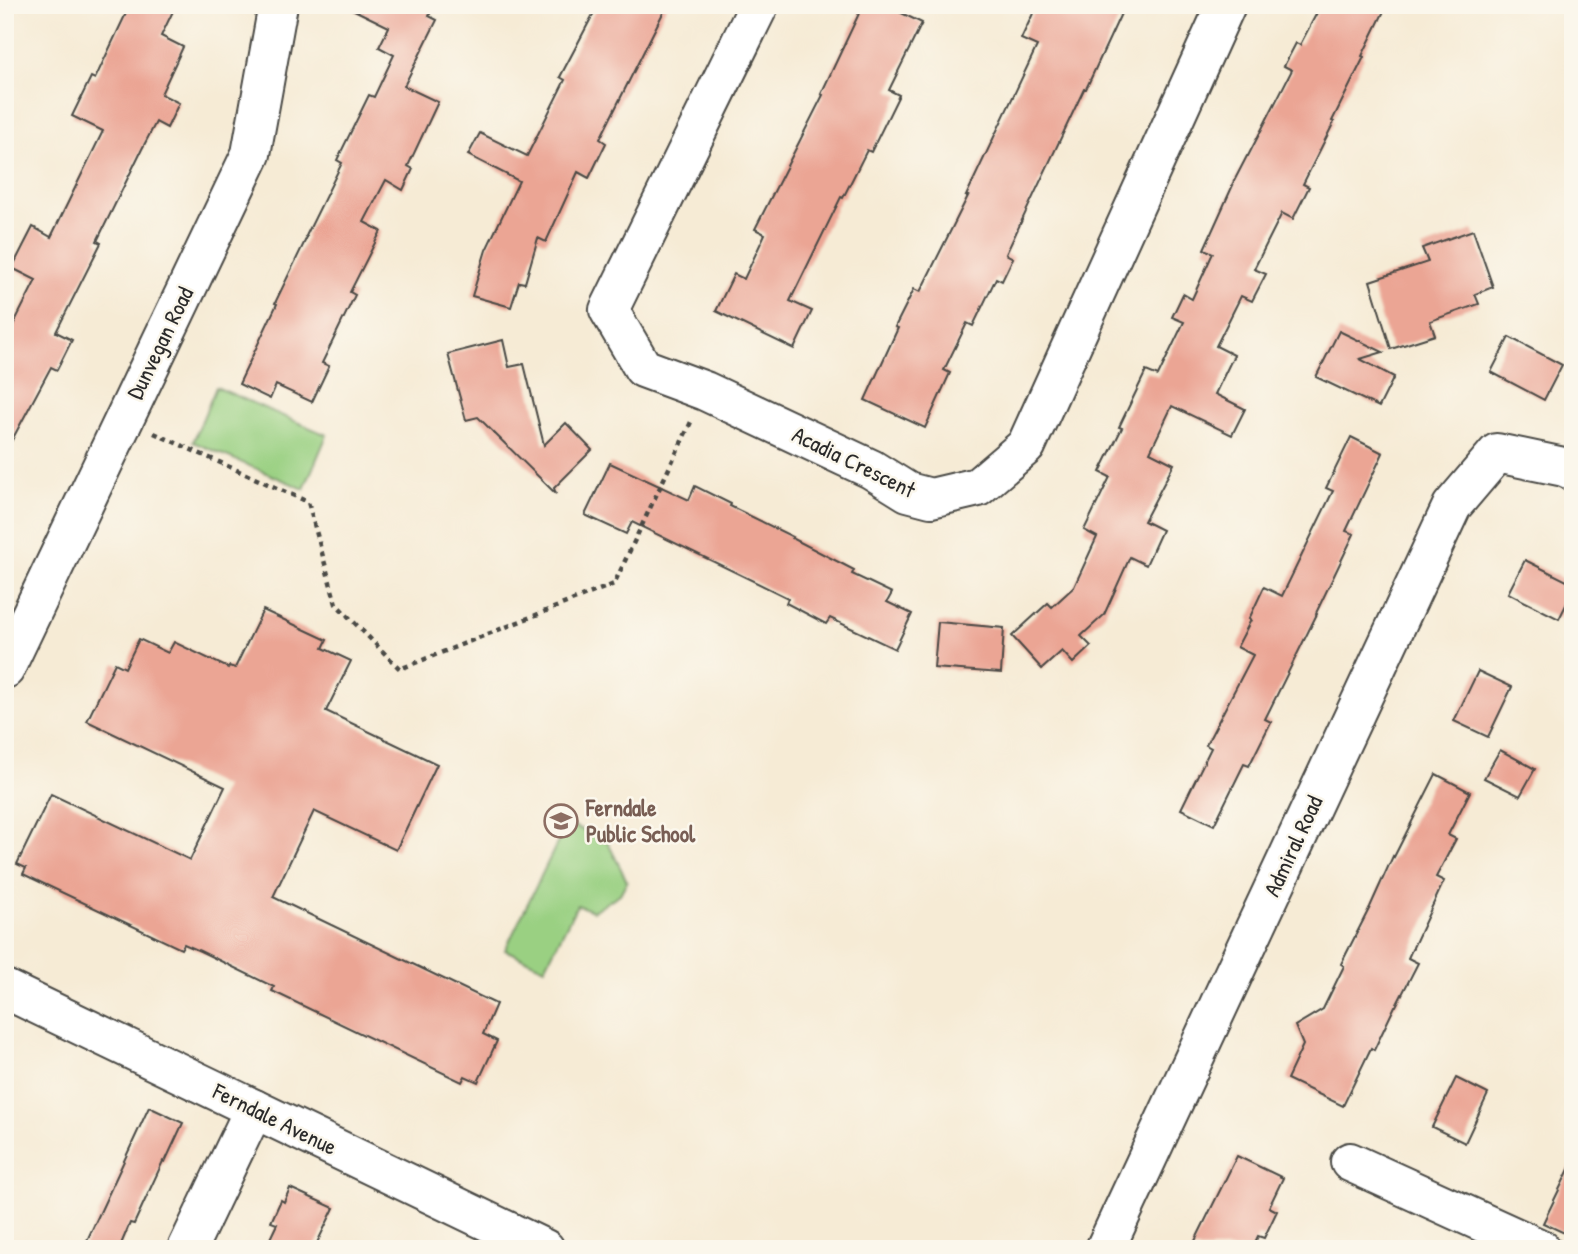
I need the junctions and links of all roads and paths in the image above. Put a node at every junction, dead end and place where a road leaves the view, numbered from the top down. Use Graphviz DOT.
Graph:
graph roads {
  1 [pos="278,5"];
  2 [pos="759,5"];
  3 [pos="1226,5"];
  4 [pos="705,391"];
  5 [pos="124,420"];
  6 [pos="1573,471"];
  7 [pos="5,670"];
  8 [pos="5,989"];
  9 [pos="254,1109"];
  10 [pos="1350,1162"];
  11 [pos="187,1249"];
  12 [pos="545,1249"];
  13 [pos="1105,1249"];
  14 [pos="1541,1249"];
  1 -- 5 [label="street, Dunvegan Road"];
  2 -- 4 [label="street, Acadia Crescent"];
  3 -- 4 [label="street, Acadia Crescent"];
  4 -- 5 [label="path"];
  5 -- 7 [label="street, Dunvegan Road"];
  6 -- 13 [label="street, Admiral Road"];
  8 -- 9 [label="street, Ferndale Avenue"];
  9 -- 11 [label="street"];
  9 -- 12 [label="street, Ferndale Avenue"];
  10 -- 14 [label="street"];
}
